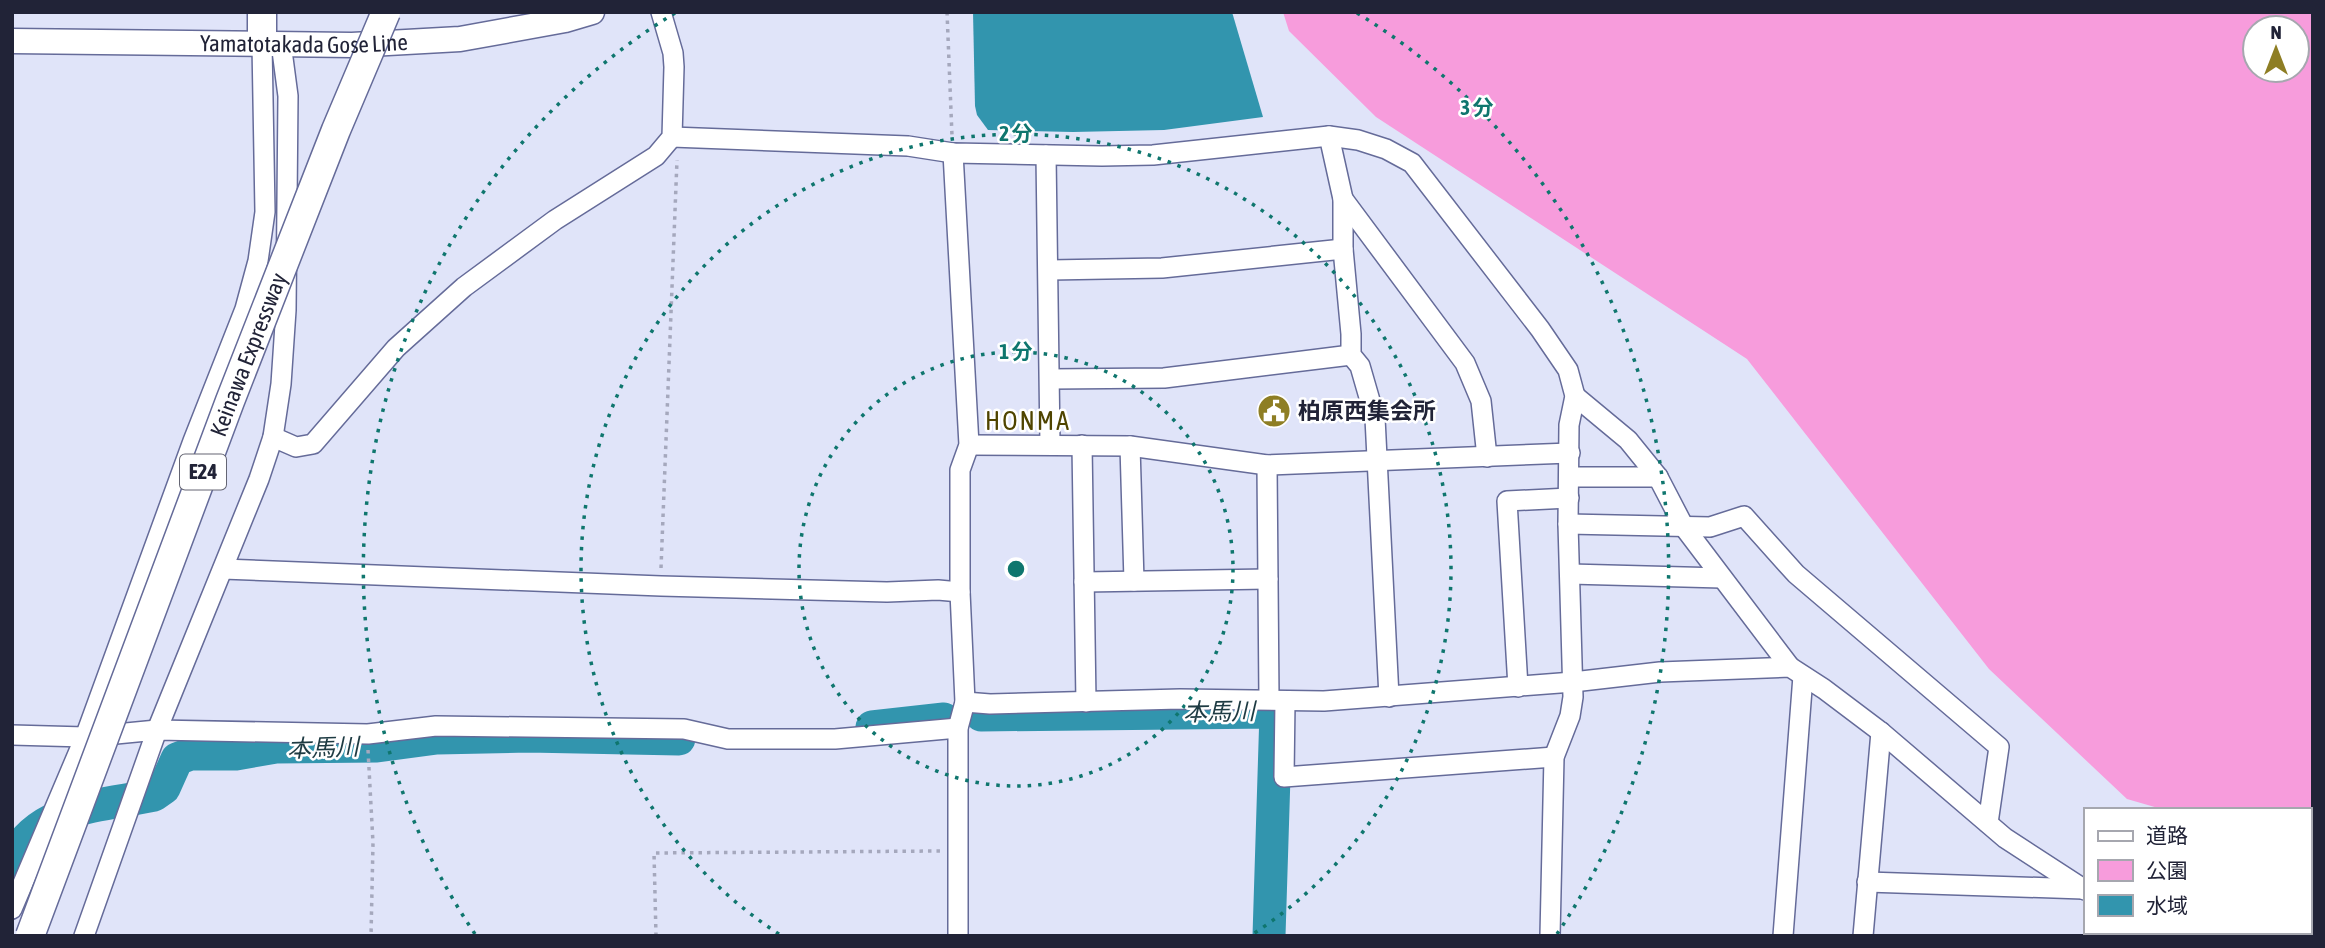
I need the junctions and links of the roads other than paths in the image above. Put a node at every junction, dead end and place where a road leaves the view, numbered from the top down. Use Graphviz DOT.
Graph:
graph roads {
  1 [pos="262,12"];
  2 [pos="281,12"];
  3 [pos="386,12"];
  4 [pos="403,12"];
  5 [pos="592,12"];
  6 [pos="661,12"];
  7 [pos="374,25"];
  8 [pos="12,41"];
  9 [pos="272,43"];
  10 [pos="1329,136"];
  11 [pos="672,137"];
  12 [pos="953,153"];
  13 [pos="1046,156"];
  14 [pos="1343,199"];
  15 [pos="1343,249"];
  16 [pos="1050,270"];
  17 [pos="1351,355"];
  18 [pos="1051,379"];
  19 [pos="1575,396"];
  20 [pos="273,437"];
  21 [pos="1050,444"];
  22 [pos="969,445"];
  23 [pos="1082,445"];
  24 [pos="1130,446"];
  25 [pos="1570,453"];
  26 [pos="1488,457"];
  27 [pos="1378,461"];
  28 [pos="1267,465"];
  29 [pos="1570,477"];
  30 [pos="1658,477"];
  31 [pos="1569,498"];
  32 [pos="1568,524"];
  33 [pos="1684,527"];
  34 [pos="223,569"];
  35 [pos="1570,574"];
  36 [pos="1722,578"];
  37 [pos="1268,579"];
  38 [pos="1134,581"];
  39 [pos="1084,582"];
  40 [pos="960,592"];
  41 [pos="1796,672"];
  42 [pos="1573,682"];
  43 [pos="1518,687"];
  44 [pos="1389,697"];
  45 [pos="1277,700"];
  46 [pos="1086,702"];
  47 [pos="962,715"];
  48 [pos="157,730"];
  49 [pos="1881,732"];
  50 [pos="12,735"];
  51 [pos="85,737"];
  52 [pos="1554,757"];
  53 [pos="1988,824"];
  54 [pos="1867,882"];
  55 [pos="2084,890"];
  56 [pos="12,909"];
  57 [pos="30,936"];
  58 [pos="84,936"];
  59 [pos="958,936"];
  60 [pos="1550,936"];
  61 [pos="1783,936"];
  62 [pos="1863,936"];
  1 -- 9 [label="highway"];
  2 -- 9 [label="highway"];
  3 -- 7 [label="highway, Keinawa Expressway / E24, bridge"];
  4 -- 7 [label="highway"];
  5 -- 9 [label="main road, Yamatotakada Gose Line"];
  6 -- 11 [label="street"];
  7 -- 57 [label="highway, Keinawa Expressway / E24, bridge"];
  8 -- 9 [label="main road, Yamatotakada Gose Line"];
  9 -- 20 [label="street"];
  9 -- 51 [label="street"];
  10 -- 13 [label="street"];
  10 -- 14 [label="street"];
  10 -- 19 [label="street"];
  11 -- 12 [label="street"];
  11 -- 20 [label="street"];
  12 -- 13 [label="street"];
  12 -- 22 [label="street"];
  13 -- 16 [label="street"];
  14 -- 15 [label="street"];
  14 -- 26 [label="street"];
  15 -- 16 [label="street"];
  15 -- 17 [label="street"];
  16 -- 18 [label="street"];
  17 -- 18 [label="street"];
  17 -- 27 [label="street"];
  18 -- 21 [label="street"];
  19 -- 25 [label="street"];
  19 -- 30 [label="street"];
  20 -- 34 [label="street"];
  21 -- 22 [label="street"];
  21 -- 23 [label="street"];
  22 -- 40 [label="street"];
  23 -- 24 [label="street"];
  23 -- 39 [label="street"];
  24 -- 28 [label="street"];
  24 -- 38 [label="street"];
  25 -- 26 [label="street"];
  25 -- 29 [label="street"];
  26 -- 27 [label="street"];
  27 -- 28 [label="street"];
  27 -- 44 [label="street"];
  28 -- 37 [label="street"];
  29 -- 30 [label="street"];
  29 -- 31 [label="street"];
  30 -- 33 [label="street"];
  31 -- 32 [label="street"];
  31 -- 43 [label="street"];
  32 -- 33 [label="street"];
  32 -- 35 [label="street"];
  33 -- 36 [label="street"];
  33 -- 53 [label="street"];
  34 -- 40 [label="street"];
  34 -- 48 [label="street"];
  35 -- 36 [label="street"];
  35 -- 42 [label="street"];
  36 -- 41 [label="street"];
  37 -- 38 [label="street"];
  37 -- 45 [label="street"];
  38 -- 39 [label="street"];
  39 -- 46 [label="street"];
  40 -- 47 [label="street"];
  41 -- 42 [label="street"];
  41 -- 49 [label="street"];
  41 -- 61 [label="street"];
  42 -- 43 [label="street"];
  42 -- 52 [label="street"];
  43 -- 44 [label="street"];
  44 -- 45 [label="street"];
  45 -- 46 [label="street"];
  45 -- 52 [label="street"];
  46 -- 47 [label="street"];
  47 -- 48 [label="street"];
  47 -- 59 [label="street"];
  48 -- 51 [label="street"];
  48 -- 58 [label="street"];
  49 -- 53 [label="street"];
  49 -- 54 [label="street"];
  50 -- 51 [label="street"];
  51 -- 56 [label="street"];
  52 -- 60 [label="street"];
  53 -- 55 [label="street"];
  54 -- 55 [label="street"];
  54 -- 62 [label="street"];
}
